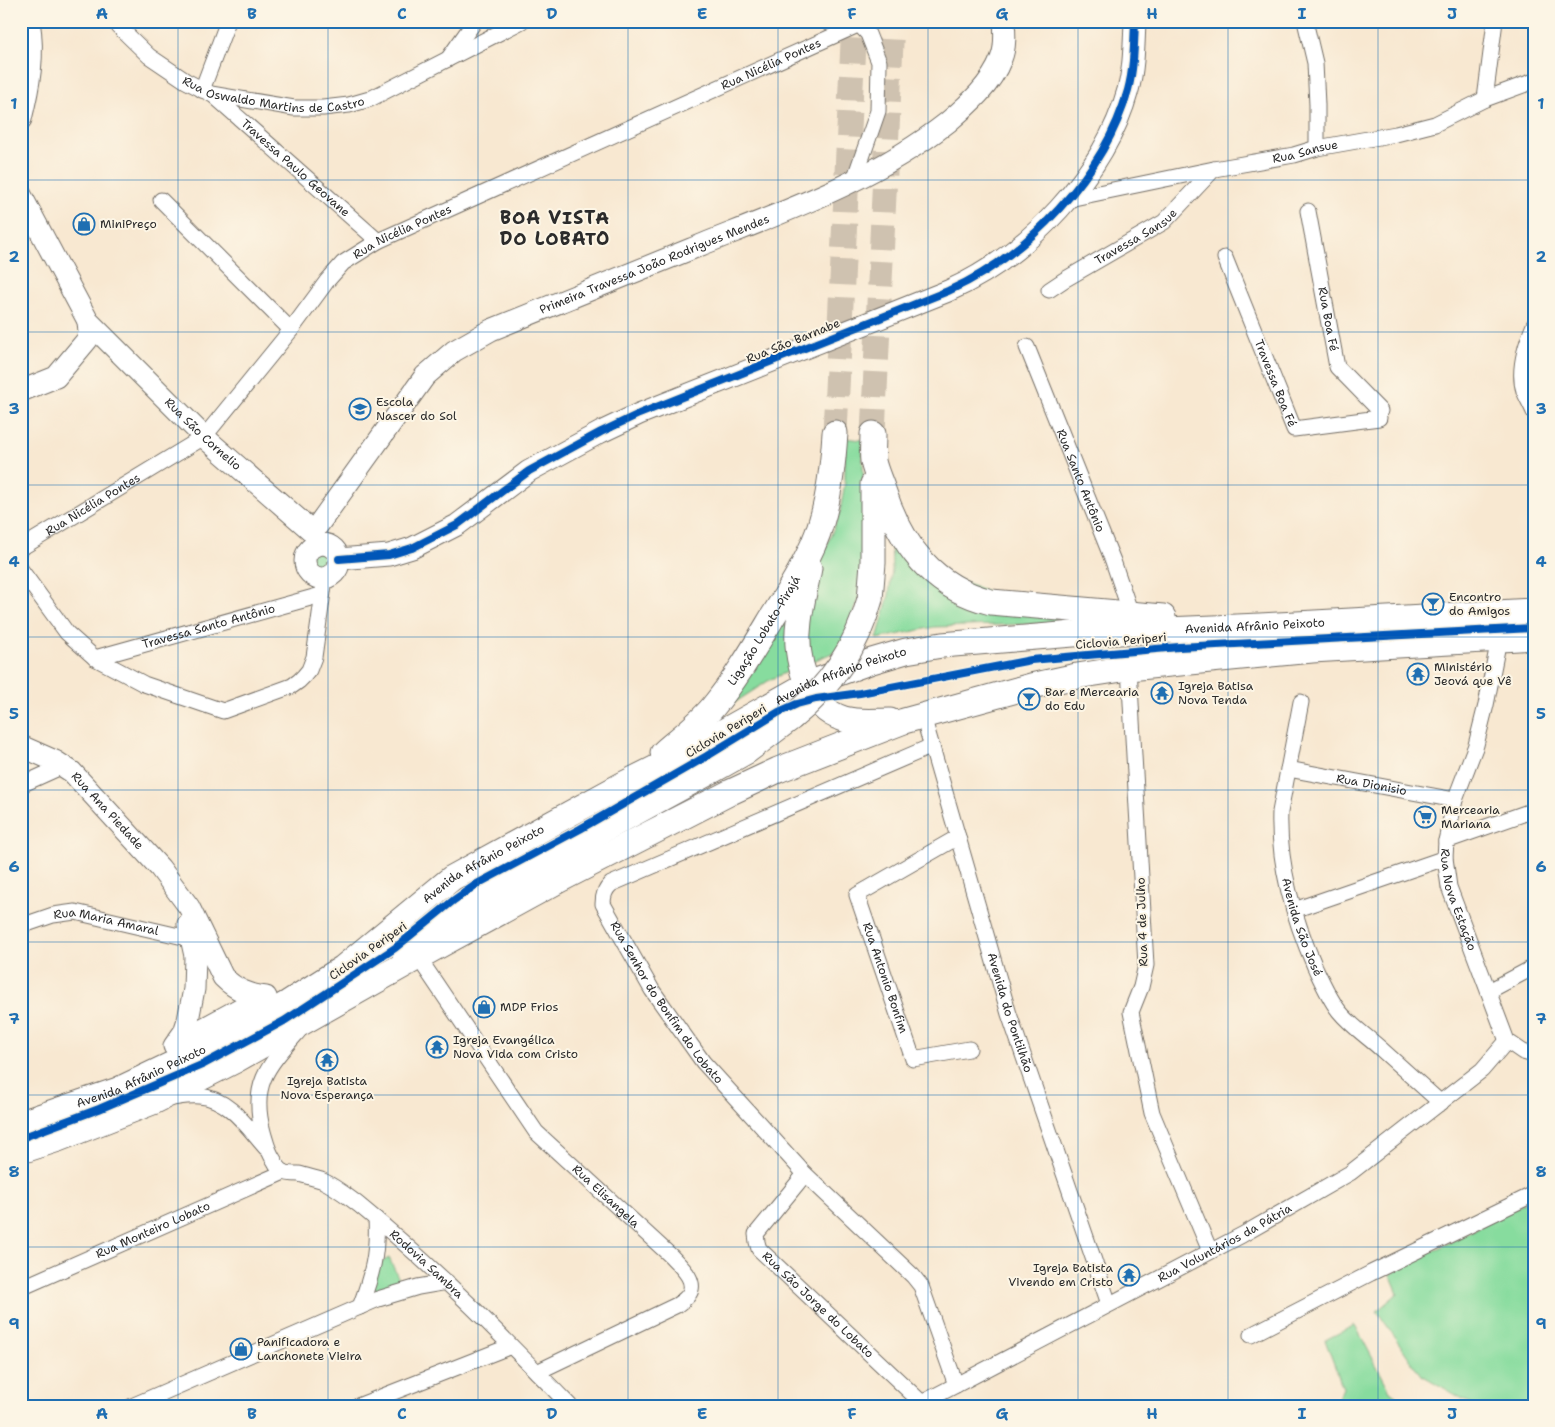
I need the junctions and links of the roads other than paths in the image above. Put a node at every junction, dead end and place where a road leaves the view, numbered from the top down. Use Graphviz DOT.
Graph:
graph roads {
  1 [pos="29,21"];
  2 [pos="113,21"];
  3 [pos="228,21"];
  4 [pos="475,21"];
  5 [pos="522,21"];
  6 [pos="1004,21"];
  7 [pos="1135,21"];
  8 [pos="1305,21"];
  9 [pos="1495,21"];
  10 [pos="858,23"];
  11 [pos="446,61"];
  12 [pos="1534,80"];
  13 [pos="207,92"];
  14 [pos="1485,99"];
  15 [pos="21,119"];
  16 [pos="1317,148"];
  17 [pos="1214,169"];
  18 [pos="854,180"];
  19 [pos="21,195"];
  20 [pos="1069,199"];
  21 [pos="161,200"];
  22 [pos="1308,210"];
  23 [pos="378,242"];
  24 [pos="1225,258"];
  25 [pos="1049,290"];
  26 [pos="88,321"];
  27 [pos="1534,325"];
  28 [pos="291,330"];
  29 [pos="1027,348"];
  30 [pos="21,391"];
  31 [pos="1534,412"];
  32 [pos="1379,414"];
  33 [pos="834,433"];
  34 [pos="872,434"];
  35 [pos="204,437"];
  36 [pos="873,461"];
  37 [pos="316,538"];
  38 [pos="815,538"];
  39 [pos="21,548"];
  40 [pos="339,559"];
  41 [pos="21,570"];
  42 [pos="323,586"];
  43 [pos="1534,611"];
  44 [pos="1131,614"];
  45 [pos="1260,626"];
  46 [pos="1534,637"];
  47 [pos="1499,639"];
  48 [pos="95,658"];
  49 [pos="1129,668"];
  50 [pos="808,684"];
  51 [pos="1301,702"];
  52 [pos="914,719"];
  53 [pos="21,746"];
  54 [pos="932,746"];
  55 [pos="62,766"];
  56 [pos="1288,769"];
  57 [pos="21,785"];
  58 [pos="622,785"];
  59 [pos="1455,800"];
  60 [pos="1534,810"];
  61 [pos="958,837"];
  62 [pos="1446,841"];
  63 [pos="1445,858"];
  64 [pos="178,893"];
  65 [pos="1294,910"];
  66 [pos="21,926"];
  67 [pos="382,936"];
  68 [pos="192,939"];
  69 [pos="418,957"];
  70 [pos="1534,967"];
  71 [pos="374,982"];
  72 [pos="1489,991"];
  73 [pos="266,997"];
  74 [pos="309,1019"];
  75 [pos="1507,1041"];
  76 [pos="174,1046"];
  77 [pos="968,1049"];
  78 [pos="1534,1055"];
  79 [pos="155,1101"];
  80 [pos="1441,1103"];
  81 [pos="21,1122"];
  82 [pos="268,1150"];
  83 [pos="21,1152"];
  84 [pos="284,1172"];
  85 [pos="805,1174"];
  86 [pos="1534,1194"];
  87 [pos="376,1219"];
  88 [pos="1210,1251"];
  89 [pos="447,1282"];
  90 [pos="21,1288"];
  91 [pos="1109,1304"];
  92 [pos="360,1306"];
  93 [pos="1251,1334"];
  94 [pos="511,1346"];
  95 [pos="537,1372"];
  96 [pos="956,1385"];
  97 [pos="919,1404"];
  98 [pos="132,1406"];
  99 [pos="358,1406"];
  100 [pos="570,1406"];
  1 -- 15 [label="street"];
  2 -- 13 [label="street, Rua Oswaldo Martins de Castro"];
  3 -- 13 [label="street"];
  4 -- 11 [label="street, Rua Oswaldo Martins de Castro"];
  5 -- 11 [label="street, Rua Oswaldo Martins de Castro"];
  6 -- 18 [label="street, Primeira Travessa João Rodrigues Mendes"];
  7 -- 20 [label="street, Rua São Barnabe"];
  8 -- 16 [label="street"];
  9 -- 14 [label="street"];
  10 -- 18 [label="street"];
  10 -- 23 [label="street, Rua Nicélia Pontes"];
  11 -- 13 [label="street, Rua Oswaldo Martins de Castro"];
  12 -- 14 [label="street, Rua Sansue"];
  13 -- 23 [label="street, Travessa Paulo Geovane"];
  14 -- 16 [label="street, Rua Sansue"];
  16 -- 17 [label="street, Rua Sansue"];
  17 -- 20 [label="street, Rua Sansue"];
  17 -- 25 [label="street, Travessa Sansue"];
  18 -- 37 [label="street, Primeira Travessa João Rodrigues Mendes"];
  19 -- 26 [label="street, Rua São Cornelio"];
  20 -- 40 [label="street, Rua São Barnabe"];
  21 -- 28 [label="street"];
  22 -- 32 [label="street, Rua Boa Fé"];
  23 -- 28 [label="street, Rua Nicélia Pontes"];
  24 -- 32 [label="street, Travessa Boa Fé"];
  26 -- 30 [label="street"];
  26 -- 35 [label="street, Rua São Cornelio"];
  27 -- 31 [label="street"];
  28 -- 35 [label="street, Rua Nicélia Pontes"];
  29 -- 44 [label="street, Rua Santo Antônio"];
  33 -- 38 [label="main road, Ligação Lobato-Pirajá"];
  34 -- 36 [label="main road"];
  35 -- 37 [label="street, Rua São Cornelio"];
  35 -- 39 [label="street, Rua Nicélia Pontes"];
  36 -- 44 [label="main road"];
  36 -- 71 [label="main road, bridge"];
  37 -- 40 [label="street, Rua São Cornelio"];
  37 -- 42 [label="street, Primeira Travessa João Rodrigues Mendes"];
  38 -- 50 [label="main road"];
  38 -- 58 [label="main road, Ligação Lobato-Pirajá"];
  40 -- 42 [label="street"];
  41 -- 48 [label="street"];
  42 -- 48 [label="street, Travessa Santo Antônio"];
  42 -- 48 [label="street"];
  43 -- 45 [label="main road, Avenida Afrânio Peixoto"];
  44 -- 45 [label="main road"];
  45 -- 50 [label="main road, Avenida Afrânio Peixoto"];
  46 -- 47 [label="main road, Avenida Afrânio Peixoto"];
  47 -- 49 [label="main road, Avenida Afrânio Peixoto"];
  47 -- 59 [label="street, Rua Nova Estação"];
  49 -- 52 [label="main road, Avenida Afrânio Peixoto"];
  49 -- 88 [label="street, Rua 4 de Julho"];
  50 -- 52 [label="main road"];
  50 -- 58 [label="main road, Avenida Afrânio Peixoto"];
  51 -- 56 [label="street, Avenida São José"];
  52 -- 54 [label="street, Avenida do Pontilhão"];
  52 -- 69 [label="main road, Avenida Afrânio Peixoto"];
  53 -- 55 [label="street, Rua Ana Piedade"];
  54 -- 61 [label="street, Avenida do Pontilhão"];
  54 -- 85 [label="street, Rua Senhor do Bonfim do Lobato"];
  55 -- 57 [label="street"];
  55 -- 64 [label="street, Rua Ana Piedade"];
  56 -- 59 [label="street, Rua Dionisio"];
  56 -- 65 [label="street, Avenida São José"];
  58 -- 67 [label="main road, Avenida Afrânio Peixoto"];
  59 -- 62 [label="street, Rua Nova Estação"];
  60 -- 62 [label="street"];
  61 -- 77 [label="street, Rua Antonio Bonfim"];
  61 -- 91 [label="street, Avenida do Pontilhão"];
  62 -- 63 [label="street, Rua Nova Estação"];
  63 -- 65 [label="street"];
  63 -- 72 [label="street, Rua Nova Estação"];
  64 -- 68 [label="street, Rua Ana Piedade"];
  64 -- 73 [label="street, Rua Ana Piedade"];
  65 -- 80 [label="street, Avenida São José"];
  66 -- 68 [label="street, Rua Maria Amaral"];
  67 -- 73 [label="main road"];
  67 -- 81 [label="main road, Avenida Afrânio Peixoto"];
  68 -- 76 [label="street, Rua Ana Piedade"];
  69 -- 71 [label="main road, Avenida Afrânio Peixoto"];
  69 -- 95 [label="street, Rua Elisangela"];
  70 -- 72 [label="street"];
  71 -- 74 [label="main road, Avenida Afrânio Peixoto"];
  72 -- 75 [label="street, Rua Nova Estação"];
  73 -- 76 [label="main road"];
  74 -- 79 [label="main road, Avenida Afrânio Peixoto"];
  74 -- 82 [label="street"];
  75 -- 78 [label="street"];
  75 -- 80 [label="street, Rua Voluntários da Pátria"];
  76 -- 81 [label="main road"];
  79 -- 82 [label="street"];
  79 -- 83 [label="main road, Avenida Afrânio Peixoto"];
  80 -- 88 [label="street, Rua Voluntários da Pátria"];
  82 -- 84 [label="street"];
  84 -- 87 [label="street, Rodovia Sambra"];
  84 -- 90 [label="street, Rua Monteiro Lobato"];
  85 -- 96 [label="street, Rua Senhor do Bonfim do Lobato"];
  85 -- 97 [label="street, Rua São Jorge do Lobato"];
  86 -- 93 [label="street"];
  87 -- 89 [label="street, Rodovia Sambra"];
  87 -- 92 [label="street"];
  88 -- 91 [label="street, Rua Voluntários da Pátria"];
  89 -- 92 [label="street"];
  89 -- 94 [label="street, Rodovia Sambra"];
  91 -- 96 [label="street, Rua Voluntários da Pátria"];
  92 -- 98 [label="street"];
  94 -- 95 [label="street, Rodovia Sambra"];
  94 -- 99 [label="street"];
  95 -- 100 [label="street, Rodovia Sambra"];
  96 -- 97 [label="street, Rua Voluntários da Pátria"];
}
